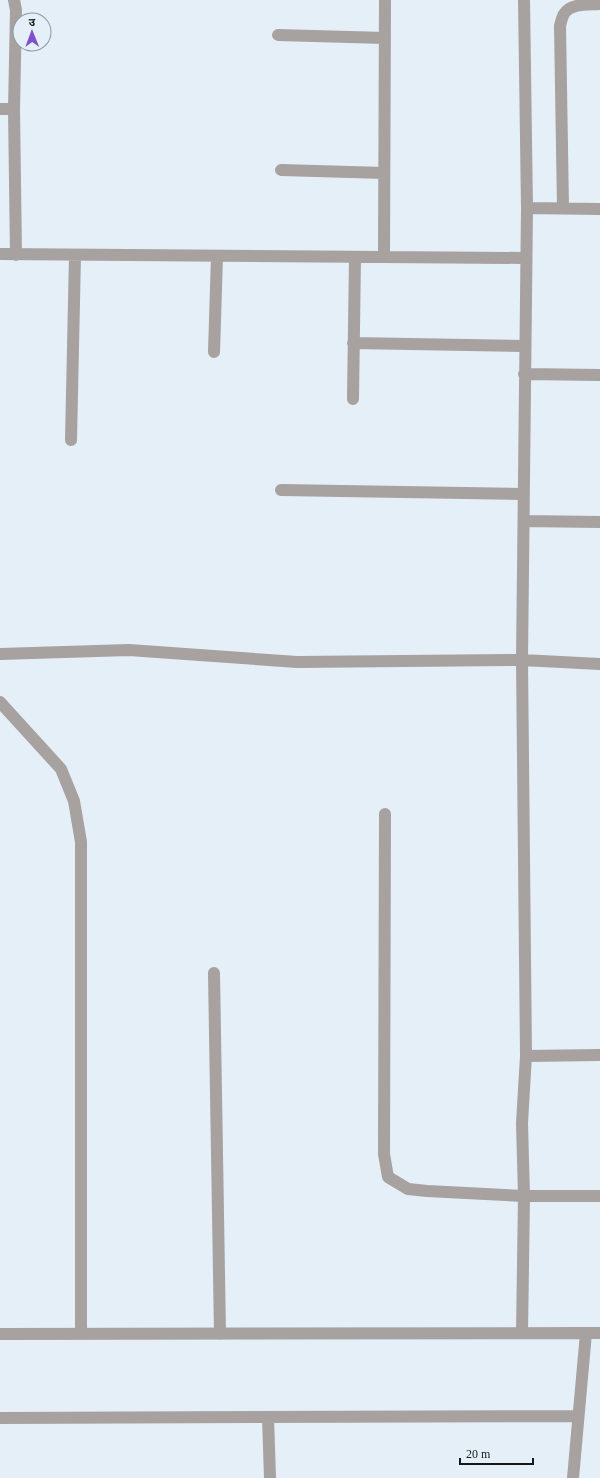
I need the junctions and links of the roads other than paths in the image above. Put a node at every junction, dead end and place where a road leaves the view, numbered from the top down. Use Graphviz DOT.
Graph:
graph roads {
  1 [pos="14,0"];
  2 [pos="385,0"];
  3 [pos="524,0"];
  4 [pos="600,4"];
  5 [pos="278,35"];
  6 [pos="385,38"];
  7 [pos="14,108"];
  8 [pos="0,109"];
  9 [pos="281,170"];
  10 [pos="384,173"];
  11 [pos="527,208"];
  12 [pos="563,208"];
  13 [pos="600,209"];
  14 [pos="0,254"];
  15 [pos="16,254"];
  16 [pos="75,255"];
  17 [pos="217,256"];
  18 [pos="355,257"];
  19 [pos="384,257"];
  20 [pos="526,258"];
  21 [pos="353,343"];
  22 [pos="524,346"];
  23 [pos="214,352"];
  24 [pos="524,374"];
  25 [pos="600,375"];
  26 [pos="352,399"];
  27 [pos="71,440"];
  28 [pos="281,490"];
  29 [pos="524,494"];
  30 [pos="524,521"];
  31 [pos="600,522"];
  32 [pos="0,654"];
  33 [pos="522,660"];
  34 [pos="600,664"];
  35 [pos="0,702"];
  36 [pos="385,814"];
  37 [pos="214,973"];
  38 [pos="600,1055"];
  39 [pos="526,1056"];
  40 [pos="524,1196"];
  41 [pos="600,1196"];
  42 [pos="522,1333"];
  43 [pos="586,1333"];
  44 [pos="600,1333"];
  45 [pos="0,1334"];
  46 [pos="81,1334"];
  47 [pos="220,1334"];
  48 [pos="578,1416"];
  49 [pos="268,1417"];
  50 [pos="0,1418"];
  51 [pos="270,1478"];
  52 [pos="573,1478"];
  1 -- 7 [label="street"];
  2 -- 6 [label="street"];
  3 -- 11 [label="street"];
  4 -- 12 [label="street"];
  5 -- 6 [label="street"];
  6 -- 10 [label="street"];
  7 -- 8 [label="street"];
  7 -- 15 [label="street"];
  9 -- 10 [label="street"];
  10 -- 19 [label="street"];
  11 -- 12 [label="street"];
  11 -- 20 [label="street"];
  12 -- 13 [label="street"];
  14 -- 15 [label="street"];
  15 -- 16 [label="street"];
  16 -- 17 [label="street"];
  16 -- 27 [label="street"];
  17 -- 18 [label="street"];
  17 -- 23 [label="street"];
  18 -- 19 [label="street"];
  18 -- 21 [label="street"];
  19 -- 20 [label="street"];
  20 -- 22 [label="street"];
  21 -- 22 [label="street"];
  21 -- 26 [label="street"];
  22 -- 24 [label="street"];
  24 -- 25 [label="street"];
  24 -- 29 [label="street"];
  28 -- 29 [label="street"];
  29 -- 30 [label="street"];
  30 -- 31 [label="street"];
  30 -- 33 [label="street"];
  32 -- 33 [label="street"];
  33 -- 34 [label="street"];
  33 -- 39 [label="street"];
  35 -- 46 [label="street"];
  36 -- 40 [label="street"];
  37 -- 47 [label="street"];
  38 -- 39 [label="street"];
  39 -- 40 [label="street"];
  40 -- 41 [label="street"];
  40 -- 42 [label="street"];
  42 -- 43 [label="street"];
  42 -- 47 [label="street"];
  43 -- 44 [label="street"];
  43 -- 48 [label="street"];
  45 -- 46 [label="street"];
  46 -- 47 [label="street"];
  48 -- 49 [label="street"];
  48 -- 52 [label="street"];
  49 -- 50 [label="street"];
  49 -- 51 [label="street"];
}
